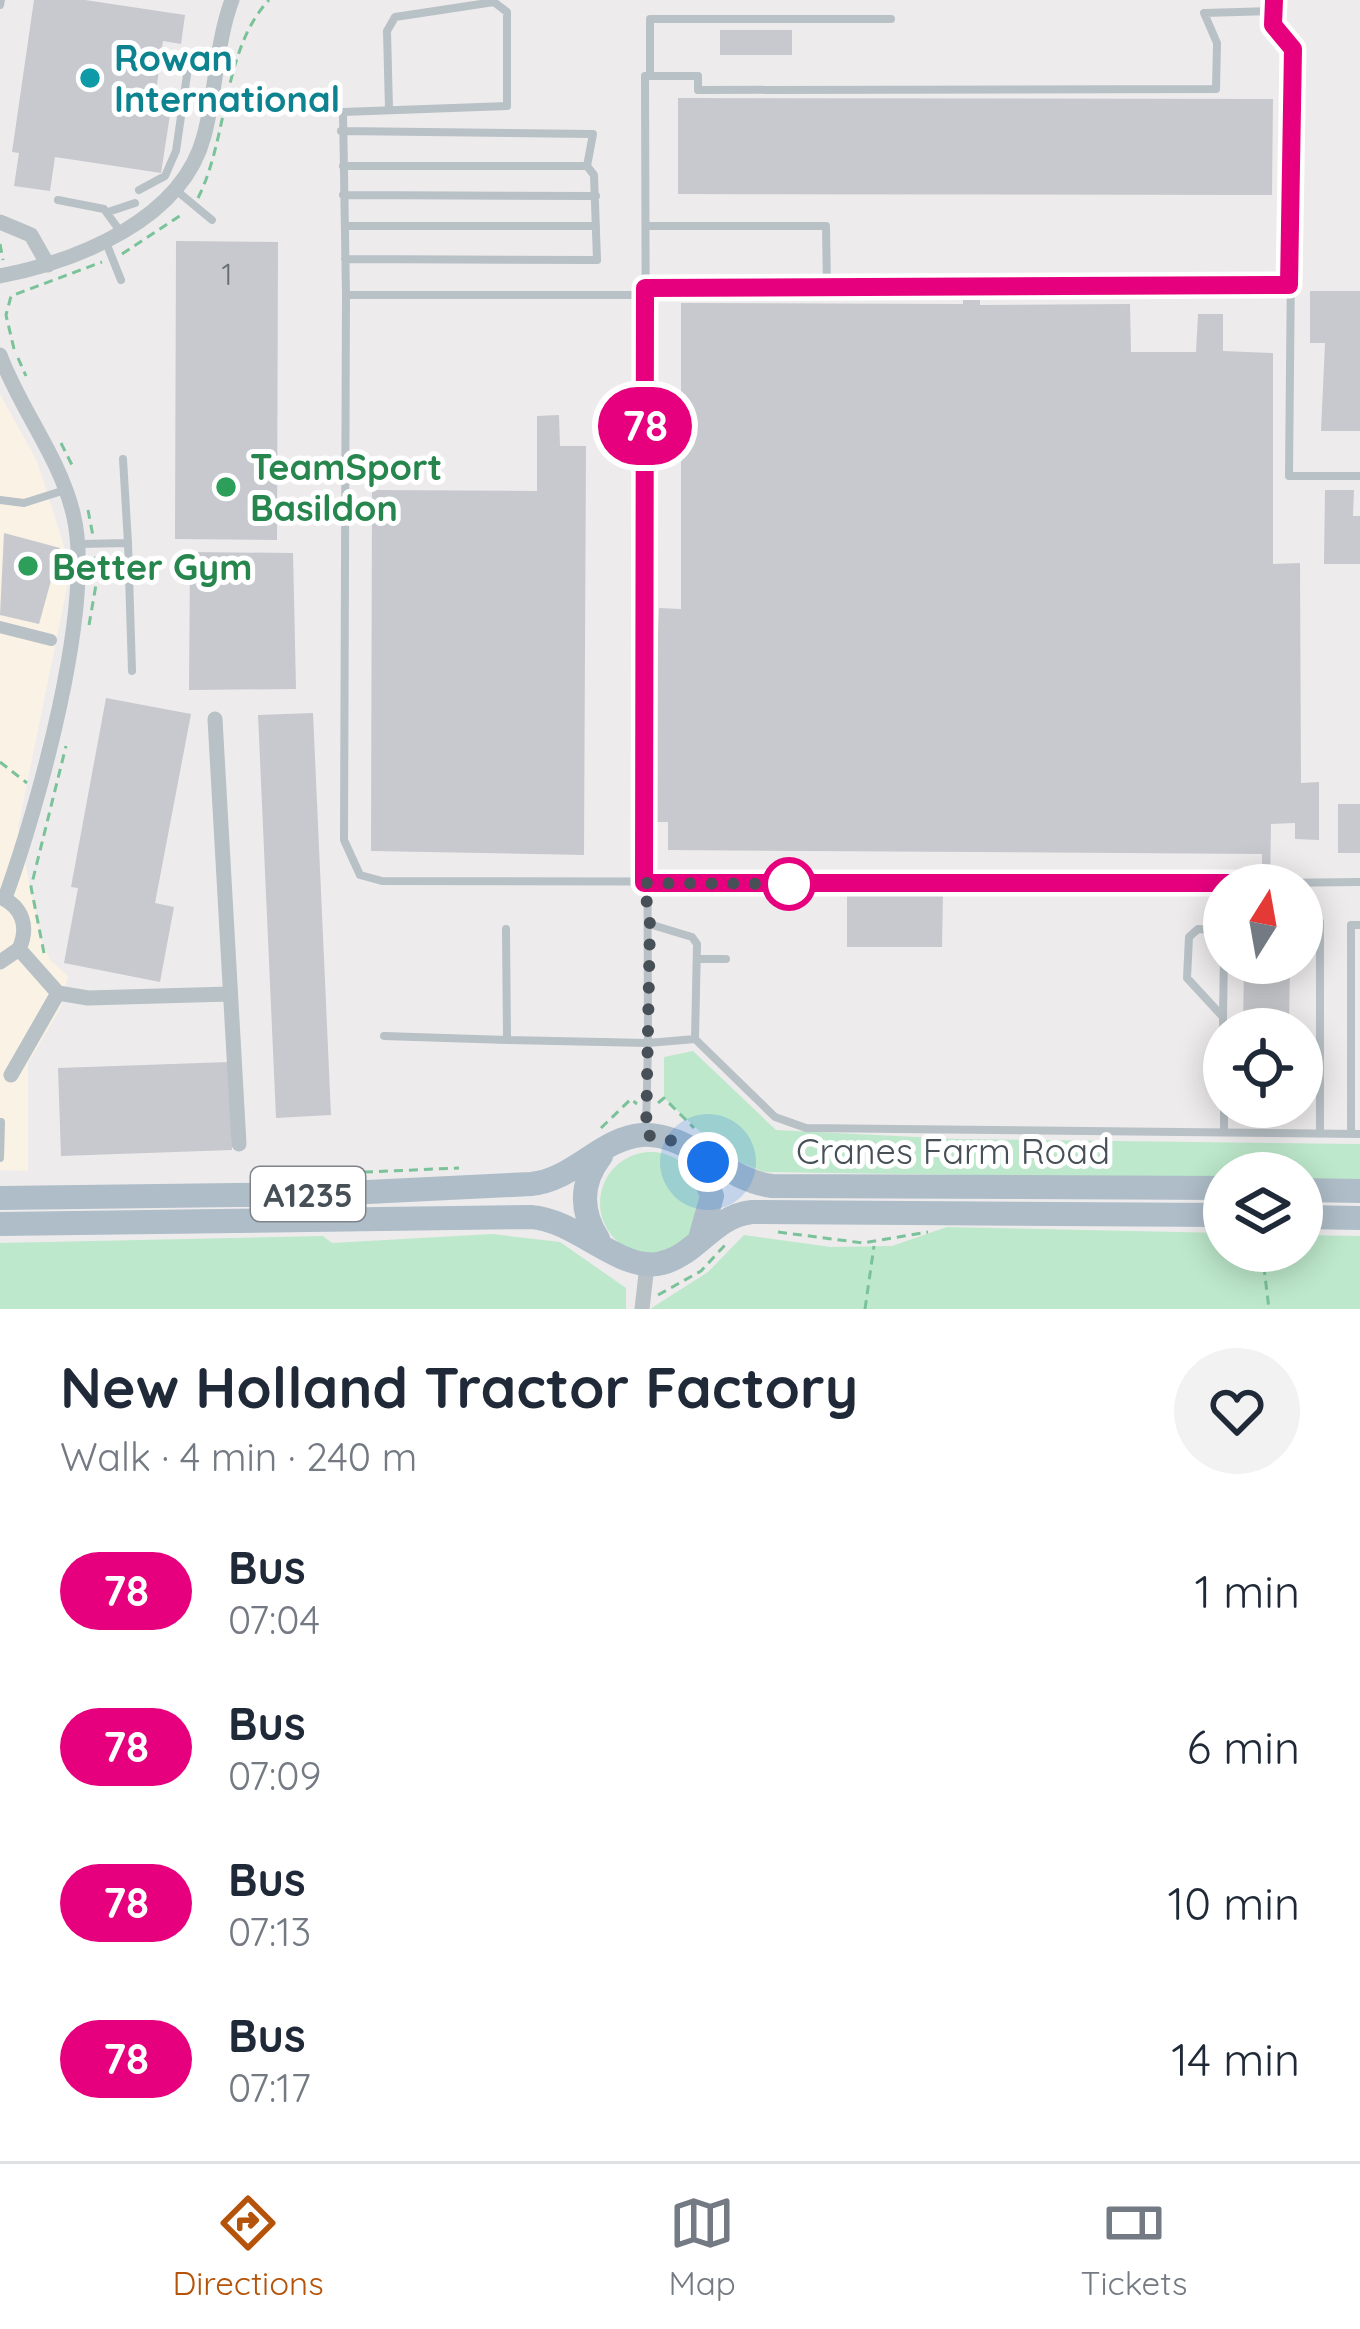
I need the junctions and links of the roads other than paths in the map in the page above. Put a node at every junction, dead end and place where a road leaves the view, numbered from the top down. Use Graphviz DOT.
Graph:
graph roads {
  1 [pos="232,0"];
  2 [pos="1274,0"];
  3 [pos="1274,11"];
  4 [pos="891,19"];
  5 [pos="220,58"];
  6 [pos="650,76"];
  7 [pos="389,110"];
  8 [pos="477,110"];
  9 [pos="340,131"];
  10 [pos="477,132"];
  11 [pos="343,166"];
  12 [pos="587,166"];
  13 [pos="139,190"];
  14 [pos="176,190"];
  15 [pos="344,195"];
  16 [pos="596,196"];
  17 [pos="58,200"];
  18 [pos="135,203"];
  19 [pos="108,212"];
  20 [pos="212,220"];
  21 [pos="0,222"];
  22 [pos="345,226"];
  23 [pos="596,226"];
  24 [pos="646,226"];
  25 [pos="112,234"];
  26 [pos="345,260"];
  27 [pos="48,265"];
  28 [pos="3,275"];
  29 [pos="121,280"];
  30 [pos="1289,285"];
  31 [pos="827,287"];
  32 [pos="645,291"];
  33 [pos="346,295"];
  34 [pos="0,355"];
  35 [pos="3,373"];
  36 [pos="123,459"];
  37 [pos="1360,476"];
  38 [pos="75,486"];
  39 [pos="0,500"];
  40 [pos="128,543"];
  41 [pos="87,544"];
  42 [pos="0,627"];
  43 [pos="51,640"];
  44 [pos="132,671"];
  45 [pos="215,719"];
  46 [pos="1323,882"];
  47 [pos="1360,882"];
  48 [pos="644,883"];
  49 [pos="1203,883"];
  50 [pos="3,898"];
  51 [pos="650,924"];
  52 [pos="1360,925"];
  53 [pos="506,929"];
  54 [pos="1203,929"];
  55 [pos="19,949"];
  56 [pos="697,959"];
  57 [pos="726,959"];
  58 [pos="0,962"];
  59 [pos="1320,984"];
  60 [pos="58,994"];
  61 [pos="230,994"];
  62 [pos="1215,1008"];
  63 [pos="384,1036"];
  64 [pos="695,1039"];
  65 [pos="508,1040"];
  66 [pos="648,1043"];
  67 [pos="11,1075"];
  68 [pos="1,1122"];
  69 [pos="1225,1128"];
  70 [pos="1225,1132"];
  71 [pos="1319,1134"];
  72 [pos="1356,1134"];
  73 [pos="646,1135"];
  74 [pos="239,1144"];
  75 [pos="606,1150"];
  76 [pos="690,1150"];
  77 [pos="0,1157"];
  78 [pos="1203,1188"];
  79 [pos="1323,1190"];
  80 [pos="1360,1191"];
  81 [pos="0,1198"];
  82 [pos="1203,1215"];
  83 [pos="1323,1217"];
  84 [pos="1360,1218"];
  85 [pos="0,1224"];
  86 [pos="600,1242"];
  87 [pos="693,1245"];
  88 [pos="647,1265"];
  89 [pos="642,1309"];
  1 -- 5 [label="street"];
  2 -- 3 [label="lane"];
  3 -- 6 [label="lane"];
  3 -- 30 [label="lane"];
  4 -- 6 [label="lane"];
  5 -- 13 [label="lane"];
  5 -- 14 [label="street"];
  6 -- 24 [label="lane"];
  7 -- 8 [label="lane"];
  7 -- 8 [label="lane"];
  7 -- 9 [label="lane"];
  8 -- 10 [label="lane"];
  9 -- 10 [label="lane"];
  9 -- 11 [label="lane"];
  10 -- 12 [label="lane"];
  11 -- 12 [label="lane"];
  11 -- 15 [label="lane"];
  12 -- 16 [label="lane"];
  14 -- 20 [label="lane"];
  14 -- 25 [label="street"];
  15 -- 16 [label="lane"];
  15 -- 22 [label="lane"];
  16 -- 23 [label="lane"];
  17 -- 19 [label="lane"];
  18 -- 19 [label="lane"];
  19 -- 25 [label="lane"];
  21 -- 27 [label="street"];
  22 -- 23 [label="lane"];
  22 -- 26 [label="lane"];
  23 -- 26 [label="lane"];
  24 -- 31 [label="lane"];
  24 -- 32 [label="lane"];
  25 -- 27 [label="street"];
  25 -- 29 [label="lane"];
  26 -- 33 [label="lane"];
  27 -- 28 [label="street"];
  30 -- 31 [label="lane"];
  30 -- 37 [label="lane"];
  31 -- 32 [label="lane"];
  32 -- 33 [label="lane"];
  32 -- 48 [label="lane"];
  33 -- 48 [label="lane"];
  34 -- 35 [label="street"];
  35 -- 38 [label="street"];
  36 -- 40 [label="lane"];
  38 -- 39 [label="lane"];
  38 -- 41 [label="street"];
  40 -- 41 [label="lane"];
  40 -- 44 [label="lane"];
  41 -- 50 [label="street"];
  42 -- 43 [label="street"];
  45 -- 61 [label="street"];
  46 -- 47 [label="lane"];
  48 -- 49 [label="lane"];
  48 -- 51 [label="lane"];
  50 -- 55 [label="street"];
  51 -- 56 [label="lane"];
  51 -- 66 [label="lane"];
  52 -- 72 [label="lane"];
  53 -- 65 [label="lane"];
  54 -- 62 [label="lane"];
  55 -- 58 [label="street"];
  55 -- 60 [label="street"];
  56 -- 57 [label="lane"];
  56 -- 64 [label="lane"];
  59 -- 71 [label="lane"];
  60 -- 61 [label="street"];
  60 -- 67 [label="street"];
  61 -- 74 [label="street"];
  63 -- 65 [label="lane"];
  64 -- 66 [label="lane"];
  64 -- 70 [label="lane"];
  65 -- 66 [label="lane"];
  66 -- 73 [label="lane"];
  68 -- 77 [label="lane"];
  69 -- 70 [label="lane"];
  70 -- 71 [label="lane"];
  71 -- 72 [label="lane"];
  73 -- 75 [label="main road, A1235"];
  73 -- 76 [label="main road, Cranes Farm Road"];
  75 -- 81 [label="main road, A1235"];
  75 -- 86 [label="main road"];
  76 -- 78 [label="main road, Cranes Farm Road"];
  76 -- 87 [label="main road"];
  79 -- 80 [label="main road"];
  82 -- 87 [label="main road, Cranes Farm Road"];
  83 -- 84 [label="main road"];
  85 -- 86 [label="main road, A1235"];
  86 -- 88 [label="main road, A1235"];
  87 -- 88 [label="main road, Cranes Farm Road"];
  88 -- 89 [label="street"];
}
